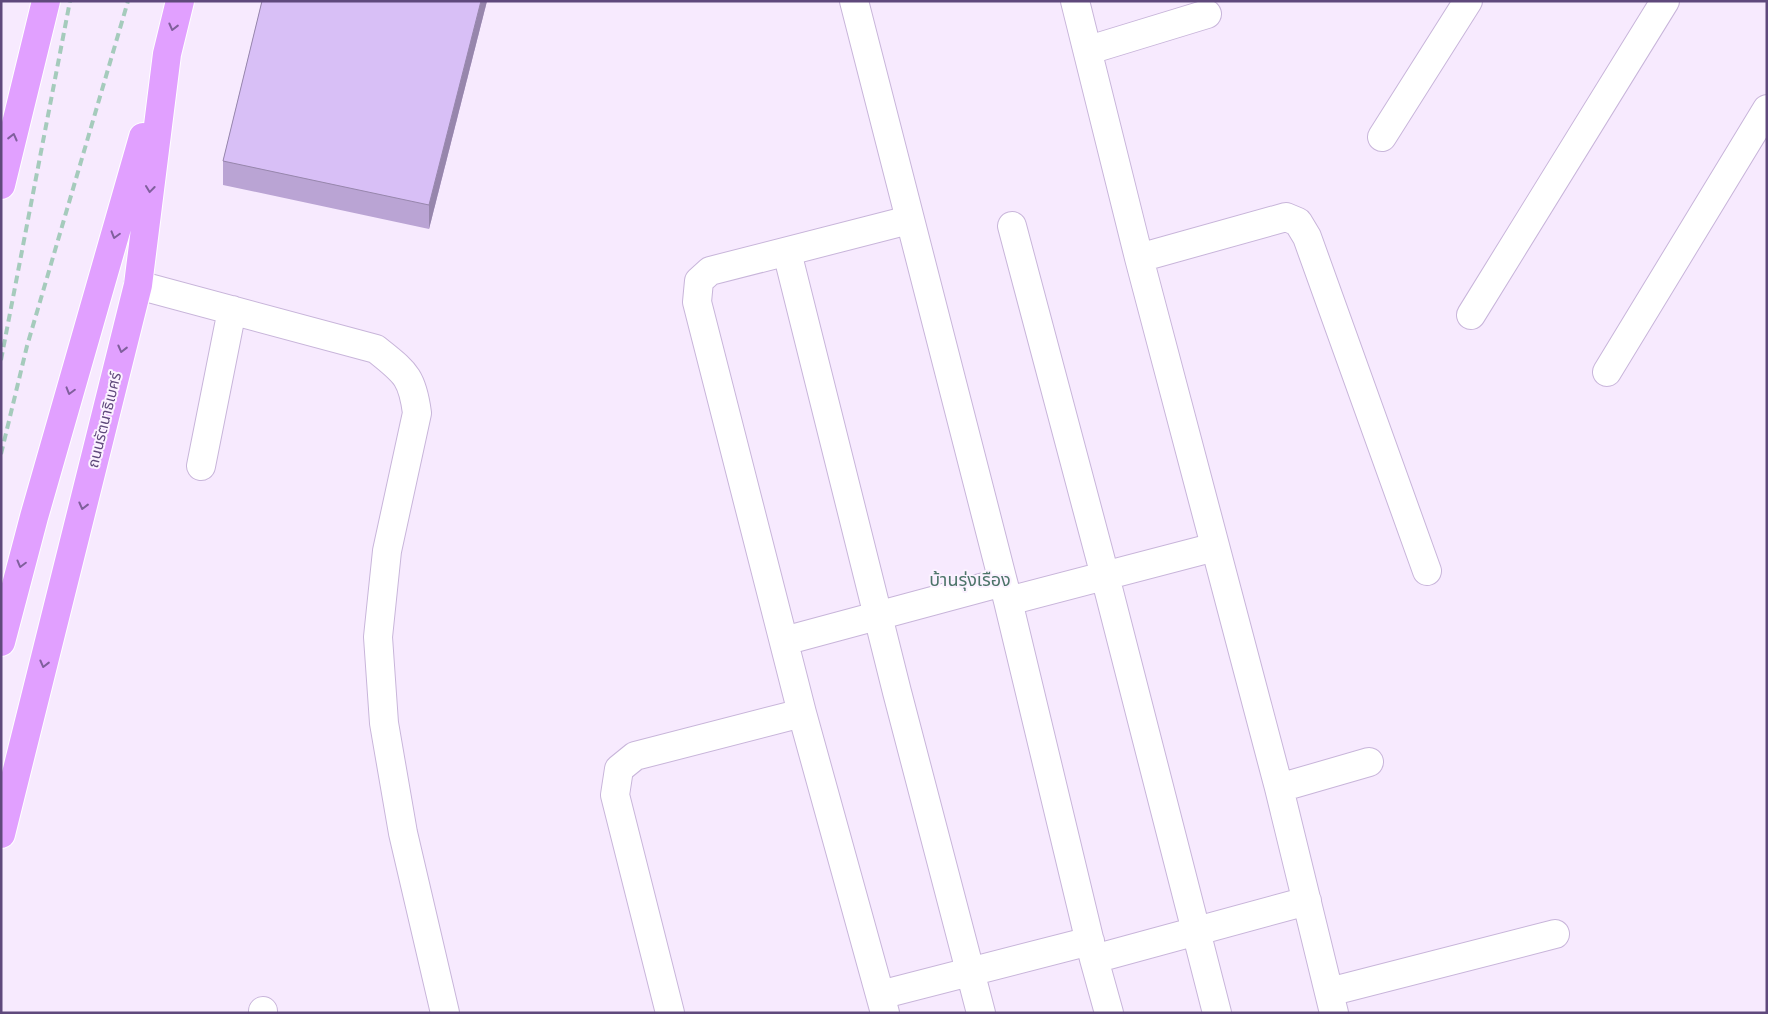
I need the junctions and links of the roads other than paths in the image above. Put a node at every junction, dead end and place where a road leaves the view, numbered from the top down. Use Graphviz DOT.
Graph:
graph roads {
  1 [pos="46,1"];
  2 [pos="180,1"];
  3 [pos="854,1"];
  4 [pos="1075,1"];
  5 [pos="1468,1"];
  6 [pos="1665,1"];
  7 [pos="1207,14"];
  8 [pos="1089,50"];
  9 [pos="167,54"];
  10 [pos="1767,109"];
  11 [pos="1382,137"];
  12 [pos="1,185"];
  13 [pos="909,220"];
  14 [pos="1012,226"];
  15 [pos="787,252"];
  16 [pos="1140,258"];
  17 [pos="138,285"];
  18 [pos="232,310"];
  19 [pos="1471,315"];
  20 [pos="1607,372"];
  21 [pos="201,466"];
  22 [pos="1215,548"];
  23 [pos="1427,572"];
  24 [pos="1104,576"];
  25 [pos="1005,592"];
  26 [pos="878,615"];
  27 [pos="784,641"];
  28 [pos="1,642"];
  29 [pos="802,713"];
  30 [pos="1369,762"];
  31 [pos="1279,788"];
  32 [pos="1,834"];
  33 [pos="1307,901"];
  34 [pos="1195,932"];
  35 [pos="1554,934"];
  36 [pos="1092,950"];
  37 [pos="970,971"];
  38 [pos="1332,1002"];
  39 [pos="883,1004"];
  40 [pos="445,1013"];
  41 [pos="670,1013"];
  42 [pos="982,1013"];
  43 [pos="1108,1013"];
  44 [pos="1217,1013"];
  12 -- 1 [label="main road, one-way"];
  2 -- 9 [label="main road, ถนนรัตนาธิเบศร์, one-way"];
  3 -- 13 [label="street"];
  4 -- 8 [label="street"];
  5 -- 11 [label="street"];
  6 -- 19 [label="street"];
  7 -- 8 [label="street"];
  8 -- 16 [label="street"];
  9 -- 17 [label="main road, ถนนรัตนาธิเบศร์, one-way"];
  9 -- 28 [label="main road, one-way"];
  10 -- 20 [label="street"];
  13 -- 15 [label="street"];
  13 -- 25 [label="street"];
  14 -- 24 [label="street"];
  15 -- 26 [label="street"];
  15 -- 27 [label="street"];
  16 -- 22 [label="street"];
  16 -- 23 [label="street"];
  17 -- 18 [label="street"];
  17 -- 32 [label="main road, ถนนรัตนาธิเบศร์, one-way"];
  18 -- 21 [label="street"];
  18 -- 40 [label="street"];
  22 -- 24 [label="street"];
  22 -- 31 [label="street"];
  24 -- 25 [label="street"];
  24 -- 34 [label="street"];
  25 -- 26 [label="street"];
  25 -- 36 [label="street"];
  26 -- 27 [label="street"];
  26 -- 37 [label="street"];
  27 -- 29 [label="street"];
  29 -- 39 [label="street"];
  29 -- 41 [label="street"];
  30 -- 31 [label="street"];
  31 -- 33 [label="street"];
  33 -- 34 [label="street"];
  33 -- 38 [label="street"];
  34 -- 36 [label="street"];
  34 -- 44 [label="street"];
  35 -- 38 [label="street"];
  36 -- 37 [label="street"];
  36 -- 43 [label="street"];
  37 -- 39 [label="street"];
  37 -- 42 [label="street"];
}
